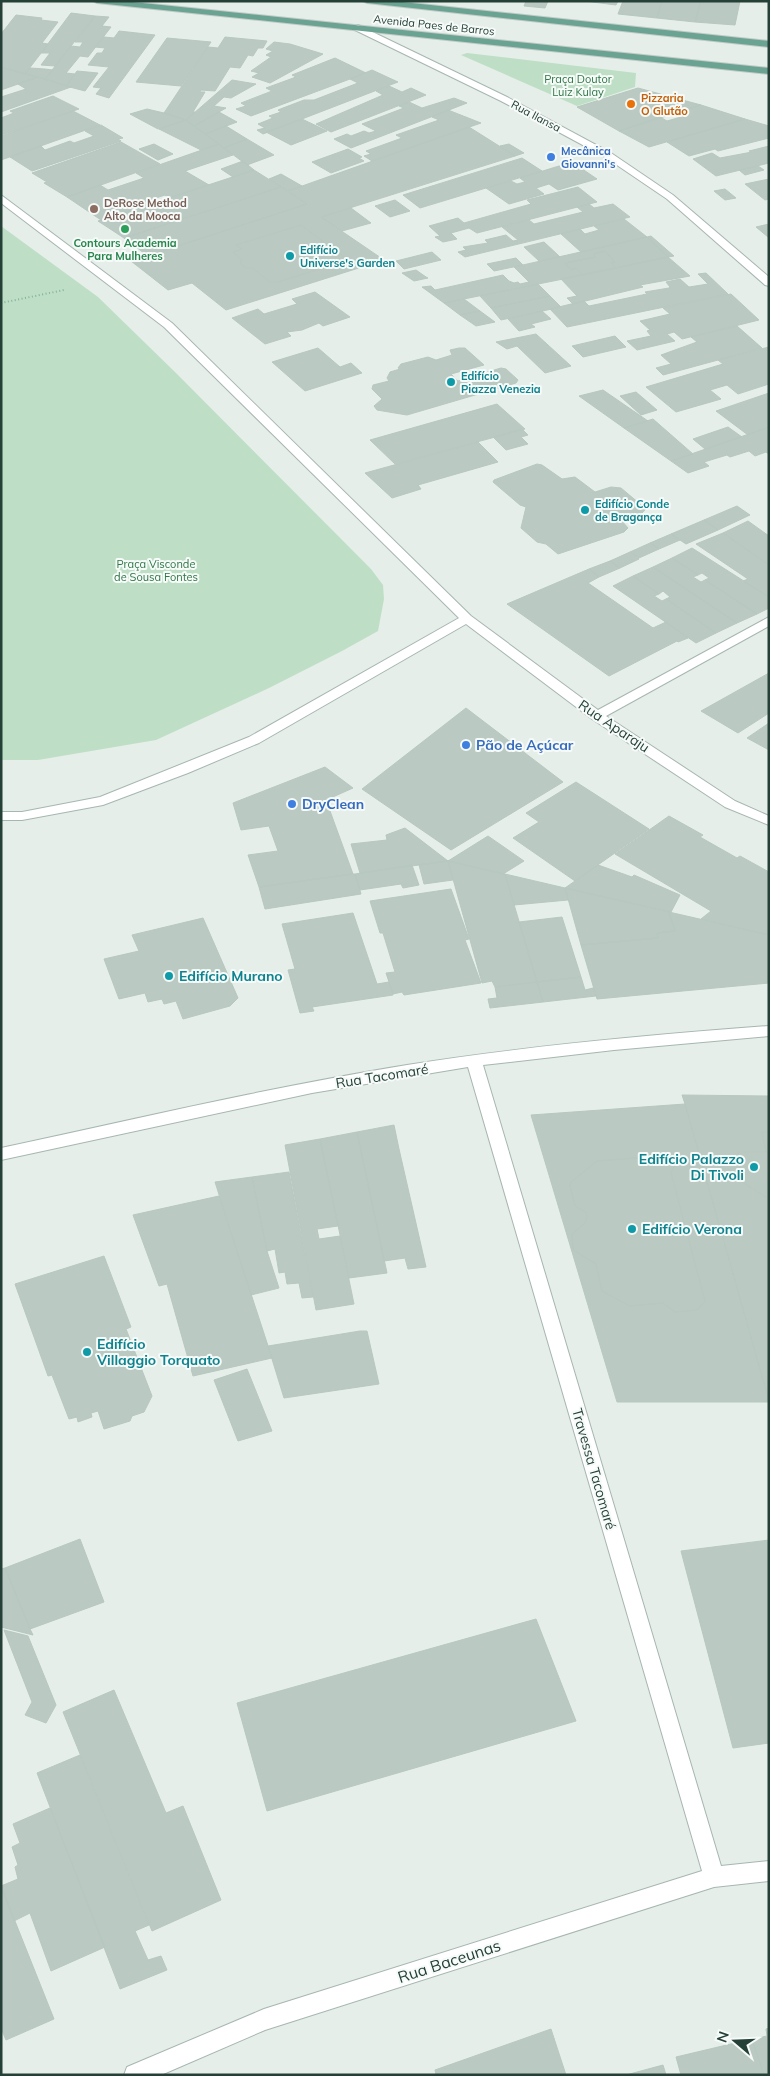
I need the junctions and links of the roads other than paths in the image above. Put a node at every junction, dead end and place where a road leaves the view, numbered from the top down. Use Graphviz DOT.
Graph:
graph roads {
  1 [pos="97,1"];
  2 [pos="367,1"];
  3 [pos="358,28"];
  4 [pos="769,44"];
  5 [pos="769,71"];
  6 [pos="1,198"];
  7 [pos="769,283"];
  8 [pos="467,619"];
  9 [pos="769,621"];
  10 [pos="597,716"];
  11 [pos="1,816"];
  12 [pos="769,821"];
  13 [pos="769,1031"];
  14 [pos="474,1062"];
  15 [pos="1,1154"];
  16 [pos="769,1871"];
  17 [pos="714,1876"];
  18 [pos="135,2075"];
  1 -- 3 [label="main road, Avenida Paes de Barros"];
  2 -- 4 [label="main road, Avenida Paes de Barros"];
  3 -- 5 [label="main road, Avenida Paes de Barros"];
  3 -- 7 [label="street, Rua Ilansa"];
  6 -- 8 [label="street"];
  8 -- 10 [label="street, Rua Aparaju"];
  8 -- 11 [label="street"];
  9 -- 10 [label="street"];
  10 -- 12 [label="street, Rua Aparaju"];
  13 -- 14 [label="street, Rua Tacomaré"];
  14 -- 15 [label="street, Rua Tacomaré"];
  14 -- 17 [label="street, Travessa Tacomaré"];
  16 -- 17 [label="street, Rua Baceunas"];
  17 -- 18 [label="street, Rua Baceunas"];
}
